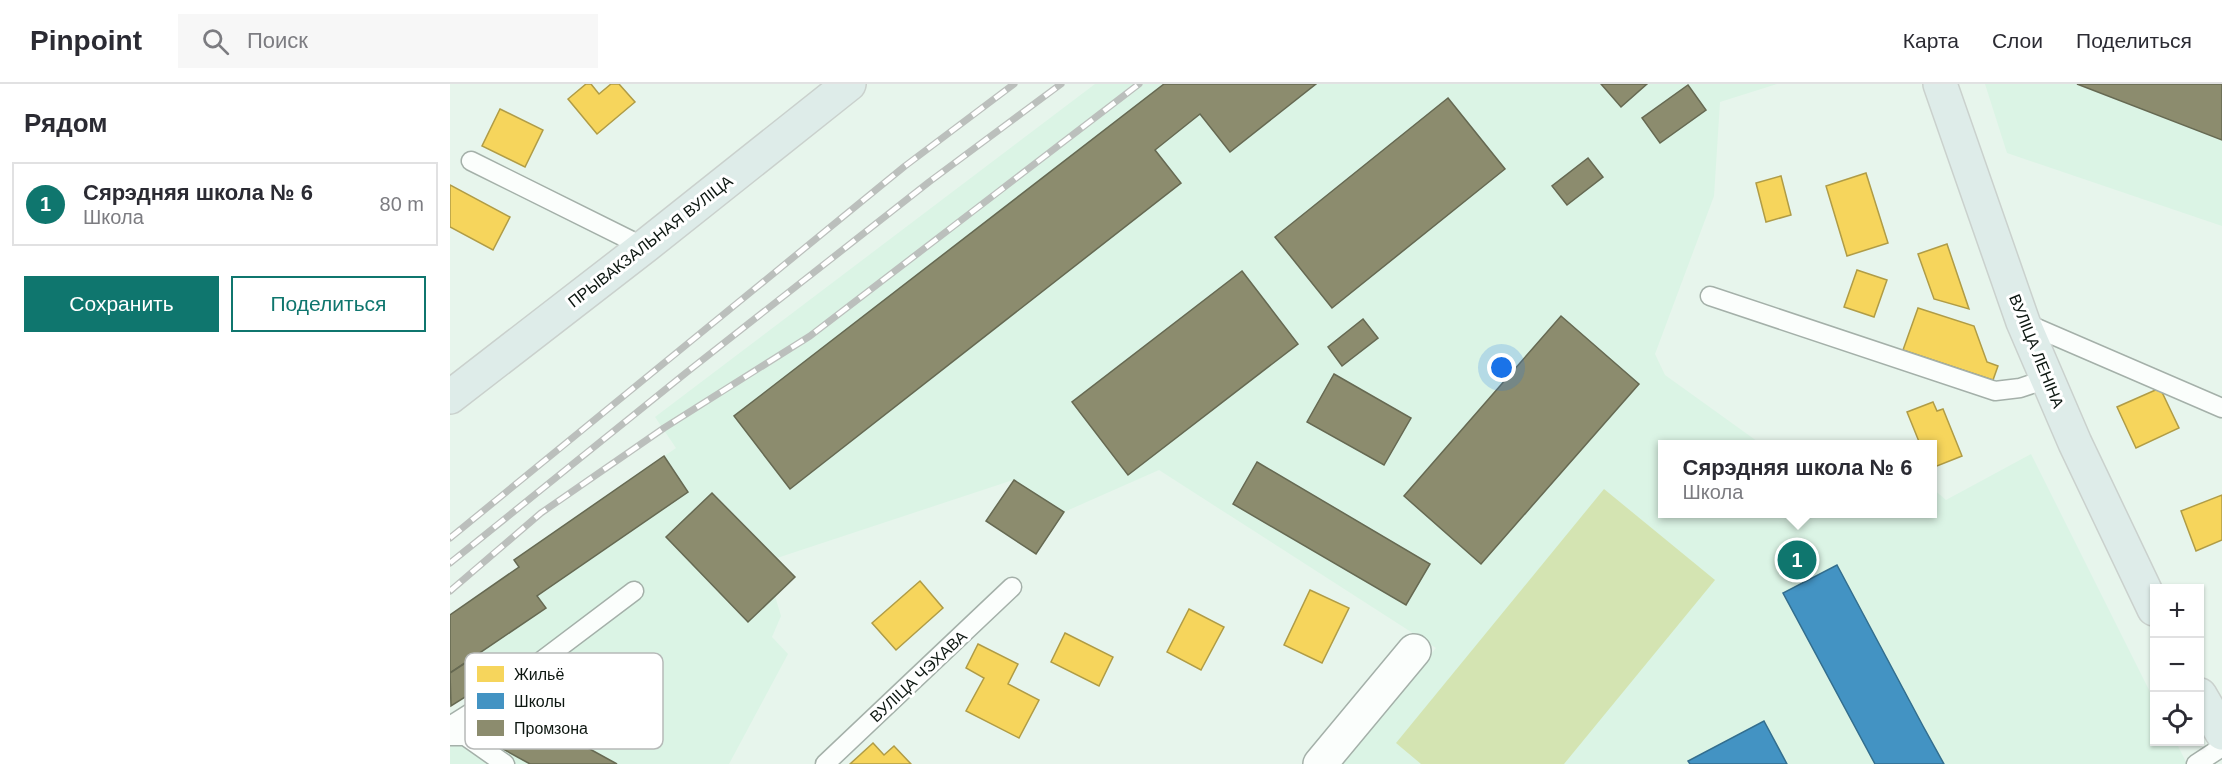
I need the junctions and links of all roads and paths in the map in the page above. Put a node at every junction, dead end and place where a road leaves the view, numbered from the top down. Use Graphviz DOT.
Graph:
graph roads {
  1 [pos="849,84"];
  2 [pos="1940,84"];
  3 [pos="471,161"];
  4 [pos="644,247"];
  5 [pos="1710,296"];
  6 [pos="2023,322"];
  7 [pos="2047,379"];
  8 [pos="450,397"];
  9 [pos="2222,408"];
  10 [pos="1012,587"];
  11 [pos="634,591"];
  12 [pos="2150,601"];
  13 [pos="1414,651"];
  14 [pos="552,653"];
  15 [pos="2204,703"];
  16 [pos="465,716"];
  17 [pos="450,726"];
  18 [pos="2222,733"];
  19 [pos="2222,747"];
  20 [pos="484,749"];
  21 [pos="505,764"];
  22 [pos="825,764"];
  23 [pos="1320,764"];
  24 [pos="2196,764"];
  1 -- 4 [label="main road, ПРЫВАКЗАЛЬНАЯ ВУЛІЦА"];
  2 -- 6 [label="main road, ВУЛІЦА ЛЕНІНА"];
  3 -- 4 [label="lane"];
  4 -- 8 [label="main road, ПРЫВАКЗАЛЬНАЯ ВУЛІЦА"];
  5 -- 7 [label="lane"];
  6 -- 7 [label="main road, ВУЛІЦА ЛЕНІНА"];
  6 -- 9 [label="lane"];
  7 -- 12 [label="main road, ВУЛІЦА ЛЕНІНА"];
  10 -- 22 [label="lane, ВУЛІЦА ЧЭХАВА"];
  11 -- 14 [label="lane"];
  13 -- 23 [label="street"];
  15 -- 18 [label="main road"];
  16 -- 17 [label="lane"];
  19 -- 24 [label="lane"];
  20 -- 21 [label="lane"];
}
